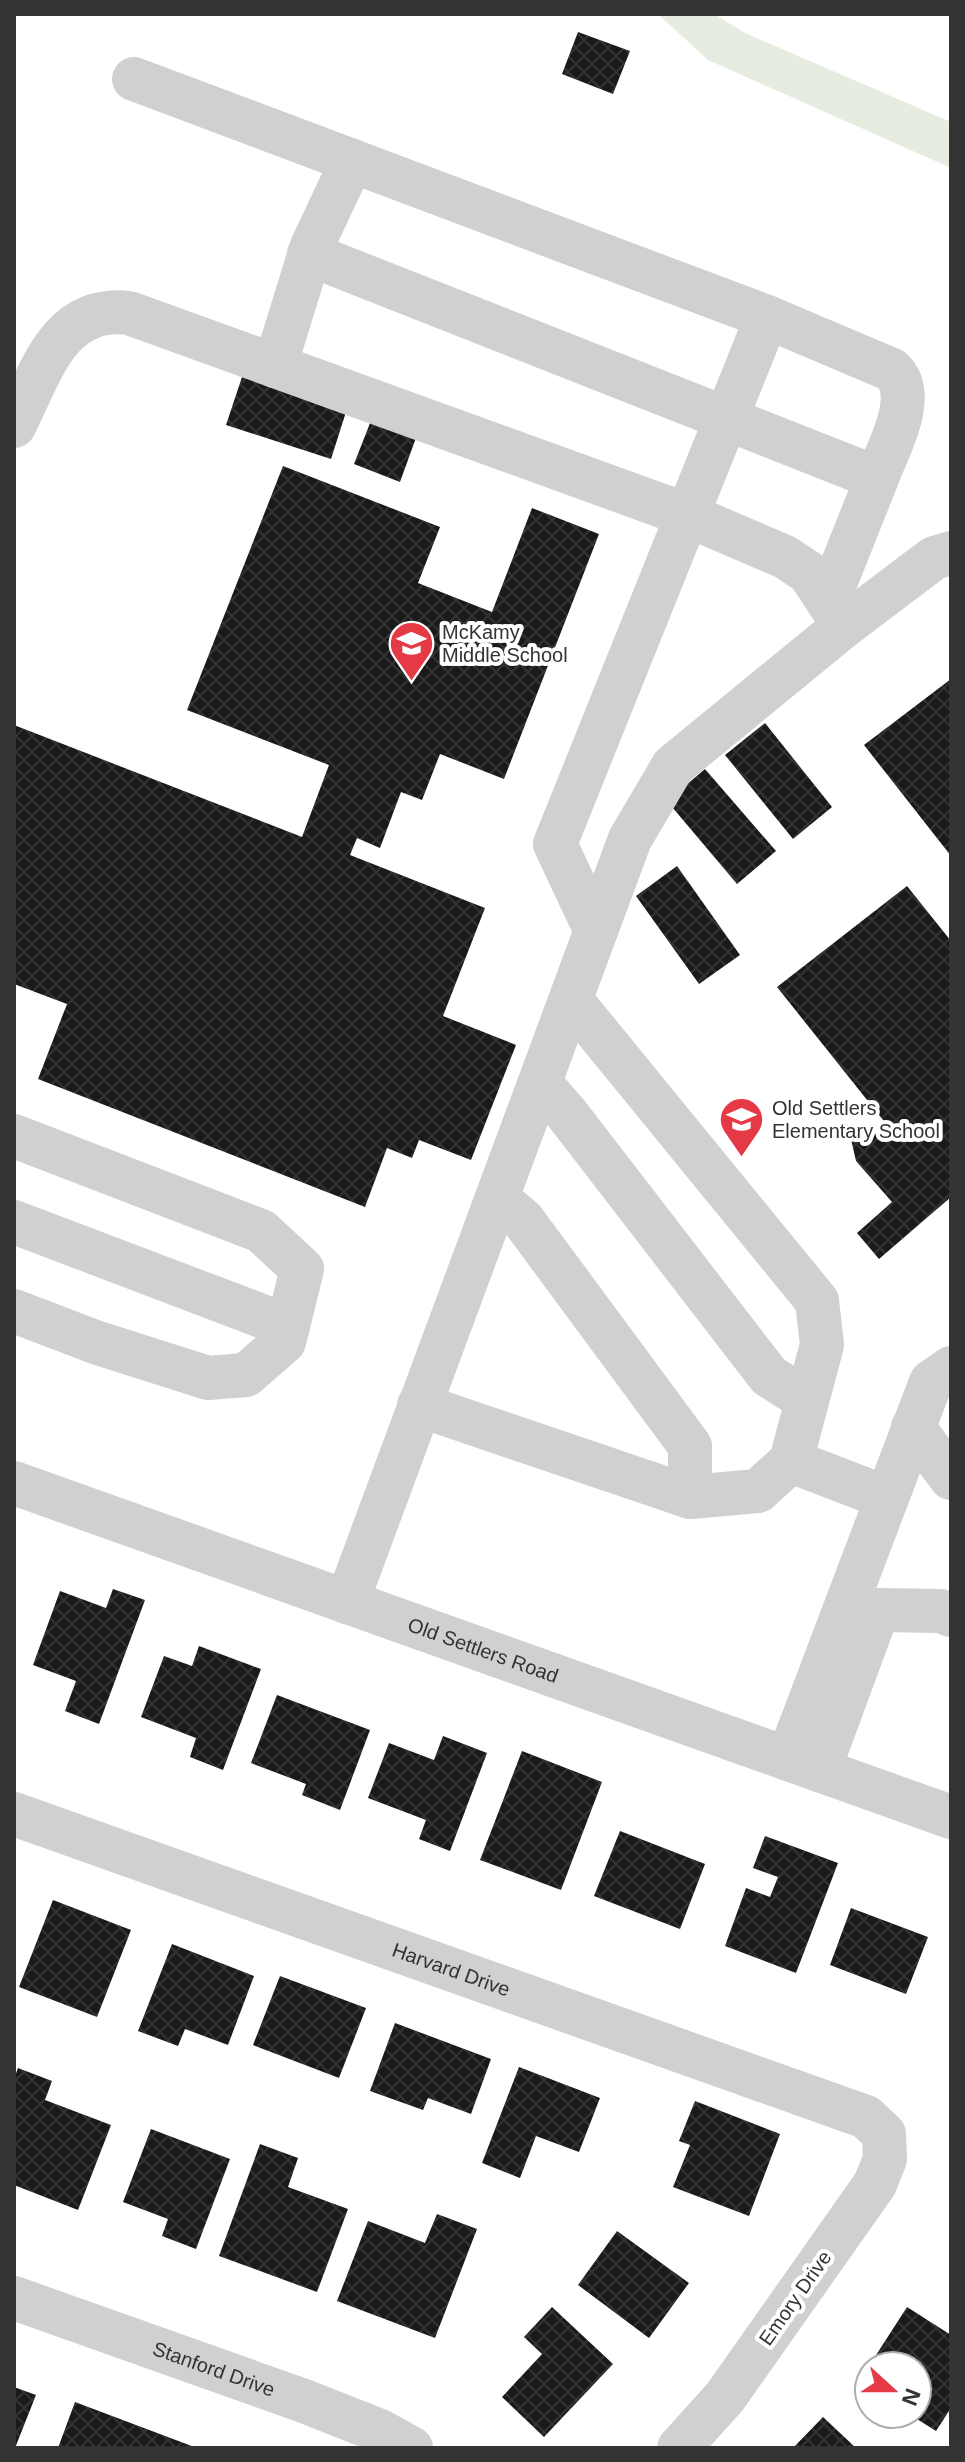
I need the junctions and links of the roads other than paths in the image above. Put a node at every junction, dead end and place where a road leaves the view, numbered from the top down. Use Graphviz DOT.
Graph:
graph roads {
  1 [pos="134,79"];
  2 [pos="352,161"];
  3 [pos="309,254"];
  4 [pos="767,317"];
  5 [pos="275,366"];
  6 [pos="726,418"];
  7 [pos="14,426"];
  8 [pos="877,478"];
  9 [pos="687,515"];
  10 [pos="951,553"];
  11 [pos="836,613"];
  12 [pos="596,931"];
  13 [pos="571,1000"];
  14 [pos="540,1083"];
  15 [pos="14,1136"];
  16 [pos="497,1198"];
  17 [pos="14,1222"];
  18 [pos="14,1311"];
  19 [pos="288,1326"];
  20 [pos="951,1368"];
  21 [pos="807,1400"];
  22 [pos="419,1405"];
  23 [pos="913,1427"];
  24 [pos="791,1461"];
  25 [pos="951,1478"];
  26 [pos="14,1483"];
  27 [pos="690,1497"];
  28 [pos="887,1498"];
  29 [pos="347,1602"];
  30 [pos="951,1615"];
  31 [pos="803,1764"];
  32 [pos="14,1814"];
  33 [pos="951,1817"];
  34 [pos="884,2134"];
  35 [pos="14,2298"];
  36 [pos="411,2448"];
  37 [pos="679,2448"];
  1 -- 2 [label="street"];
  2 -- 3 [label="street"];
  2 -- 4 [label="street"];
  3 -- 5 [label="street"];
  3 -- 6 [label="street"];
  4 -- 6 [label="street"];
  4 -- 8 [label="street"];
  5 -- 7 [label="street"];
  5 -- 9 [label="street"];
  6 -- 8 [label="street"];
  6 -- 9 [label="street"];
  8 -- 11 [label="street"];
  9 -- 11 [label="street"];
  9 -- 12 [label="street"];
  10 -- 11 [label="street"];
  11 -- 12 [label="street"];
  12 -- 13 [label="street"];
  13 -- 14 [label="street"];
  13 -- 21 [label="street"];
  14 -- 16 [label="street"];
  14 -- 21 [label="street"];
  15 -- 19 [label="street"];
  16 -- 22 [label="street"];
  16 -- 27 [label="street"];
  17 -- 19 [label="street"];
  18 -- 19 [label="street"];
  20 -- 23 [label="street"];
  21 -- 24 [label="street"];
  22 -- 27 [label="street"];
  22 -- 29 [label="street"];
  23 -- 25 [label="street"];
  23 -- 28 [label="street"];
  24 -- 27 [label="street"];
  24 -- 28 [label="street"];
  26 -- 29 [label="street, Old Settlers Road"];
  28 -- 31 [label="street"];
  29 -- 31 [label="street, Old Settlers Road"];
  30 -- 31 [label="street"];
  31 -- 33 [label="street, Old Settlers Road"];
  32 -- 34 [label="street, Harvard Drive"];
  34 -- 37 [label="street, Emory Drive"];
  35 -- 36 [label="street, Stanford Drive"];
}
